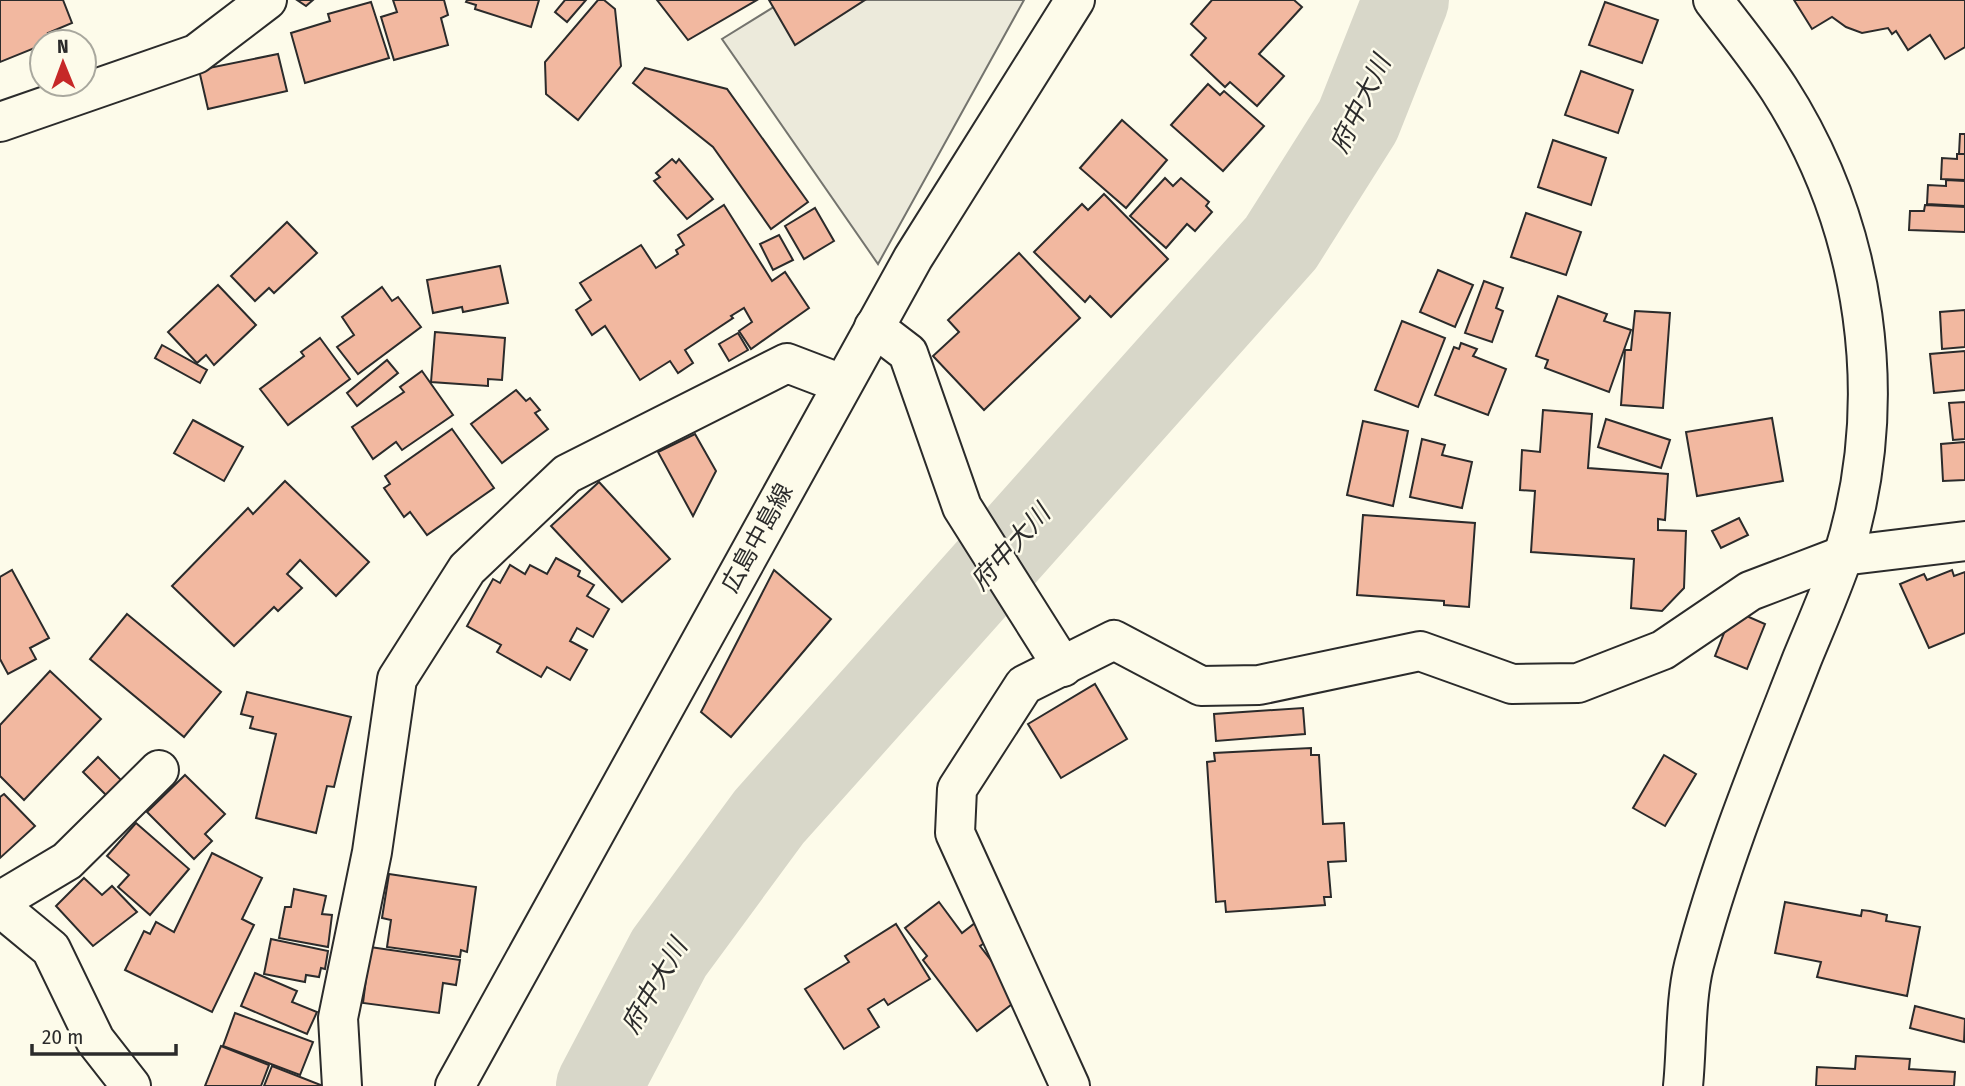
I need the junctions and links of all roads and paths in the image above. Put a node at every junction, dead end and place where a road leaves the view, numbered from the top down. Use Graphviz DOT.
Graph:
graph roads {
  1 [pos="267,0"];
  2 [pos="1075,0"];
  3 [pos="1713,0"];
  4 [pos="0,122"];
  5 [pos="874,327"];
  6 [pos="842,384"];
  7 [pos="1965,541"];
  8 [pos="1842,556"];
  9 [pos="1057,657"];
  10 [pos="159,769"];
  11 [pos="0,901"];
  12 [pos="0,907"];
  13 [pos="131,1086"];
  14 [pos="342,1086"];
  15 [pos="455,1086"];
  16 [pos="1070,1086"];
  17 [pos="1684,1086"];
  1 -- 4 [label="street"];
  2 -- 5 [label="street, 広島中島線"];
  3 -- 8 [label="street"];
  5 -- 6 [label="street, 広島中島線"];
  5 -- 9 [label="street"];
  6 -- 14 [label="street"];
  6 -- 15 [label="street, 広島中島線"];
  7 -- 8 [label="street"];
  8 -- 9 [label="street"];
  8 -- 17 [label="street"];
  9 -- 16 [label="street"];
  10 -- 11 [label="street"];
  12 -- 13 [label="street"];
}
